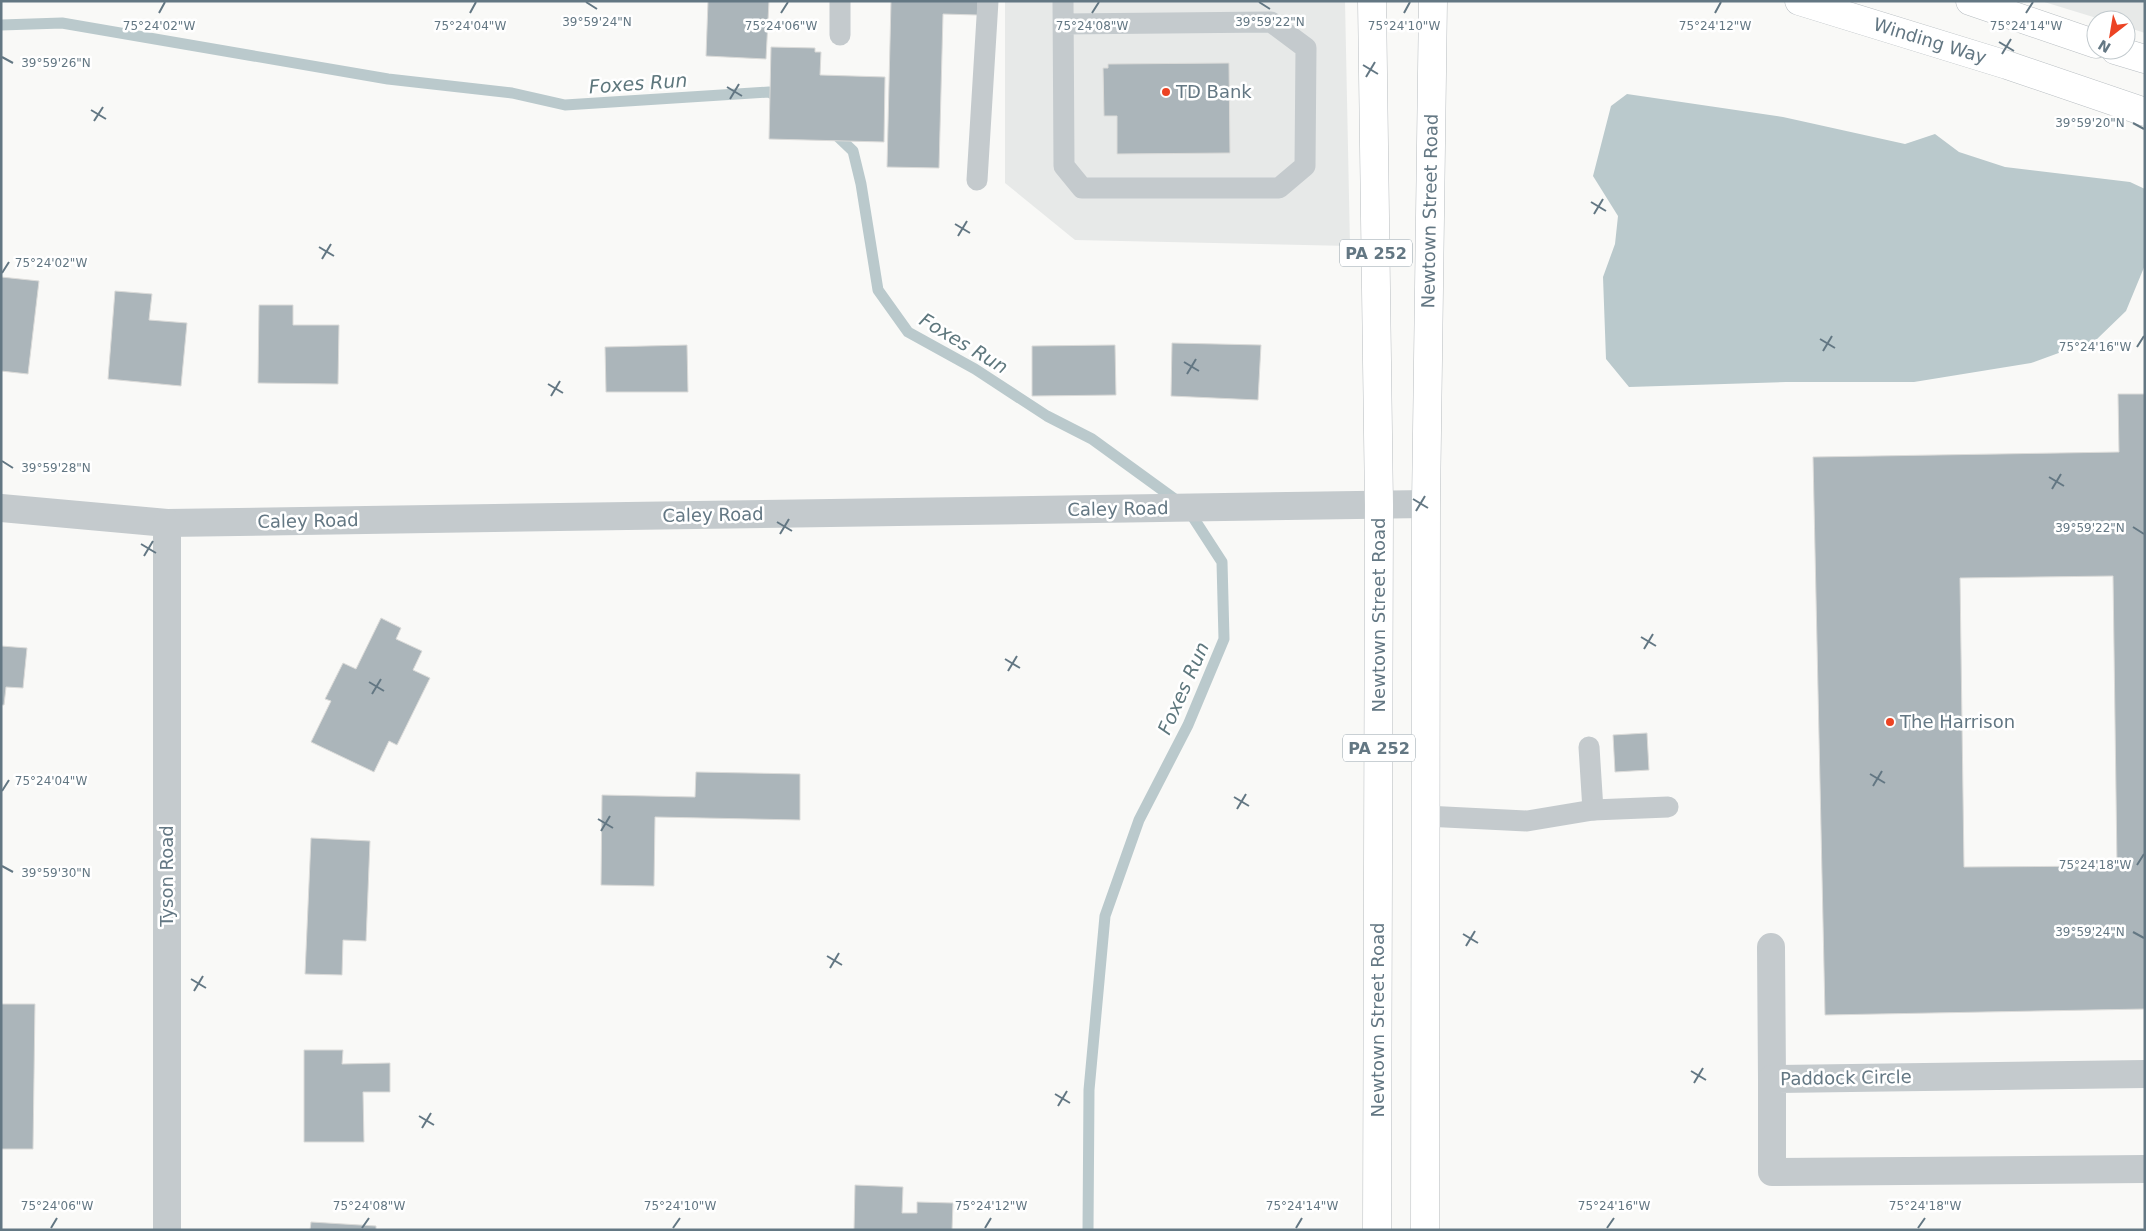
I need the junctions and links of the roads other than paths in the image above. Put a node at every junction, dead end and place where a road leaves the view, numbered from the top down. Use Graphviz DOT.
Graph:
graph roads {
  1 [pos="840,1"];
  2 [pos="988,1"];
  3 [pos="1063,1"];
  4 [pos="1372,1"];
  5 [pos="1433,1"];
  6 [pos="1970,1"];
  7 [pos="1816,3"];
  8 [pos="1063,24"];
  9 [pos="840,35"];
  10 [pos="2086,41"];
  11 [pos="2145,112"];
  12 [pos="977,180"];
  13 [pos="1426,504"];
  14 [pos="1379,505"];
  15 [pos="1,508"];
  16 [pos="167,523"];
  17 [pos="1589,747"];
  18 [pos="1668,807"];
  19 [pos="1593,810"];
  20 [pos="1425,816"];
  21 [pos="1772,947"];
  22 [pos="2145,1074"];
  23 [pos="1772,1079"];
  24 [pos="2145,1169"];
  25 [pos="167,1230"];
  26 [pos="1377,1230"];
  27 [pos="1425,1230"];
  1 -- 9 [label="lane"];
  2 -- 12 [label="lane"];
  3 -- 8 [label="lane"];
  4 -- 14 [label="main road, Newtown Street Road / PA 252"];
  5 -- 13 [label="main road, Newtown Street Road / PA 252"];
  6 -- 10 [label="main road"];
  7 -- 11 [label="main road, Winding Way"];
  8 -- 8 [label="lane"];
  13 -- 14 [label="street, Caley Road"];
  13 -- 20 [label="main road, Newtown Street Road / PA 252"];
  14 -- 16 [label="street, Caley Road"];
  14 -- 26 [label="main road, Newtown Street Road / PA 252"];
  15 -- 16 [label="street, Caley Road"];
  16 -- 25 [label="street, Tyson Road"];
  17 -- 19 [label="lane"];
  18 -- 19 [label="lane"];
  19 -- 20 [label="lane"];
  20 -- 27 [label="main road, Newtown Street Road / PA 252"];
  21 -- 23 [label="street"];
  22 -- 23 [label="street, Paddock Circle"];
  23 -- 24 [label="street, Paddock Circle"];
}
